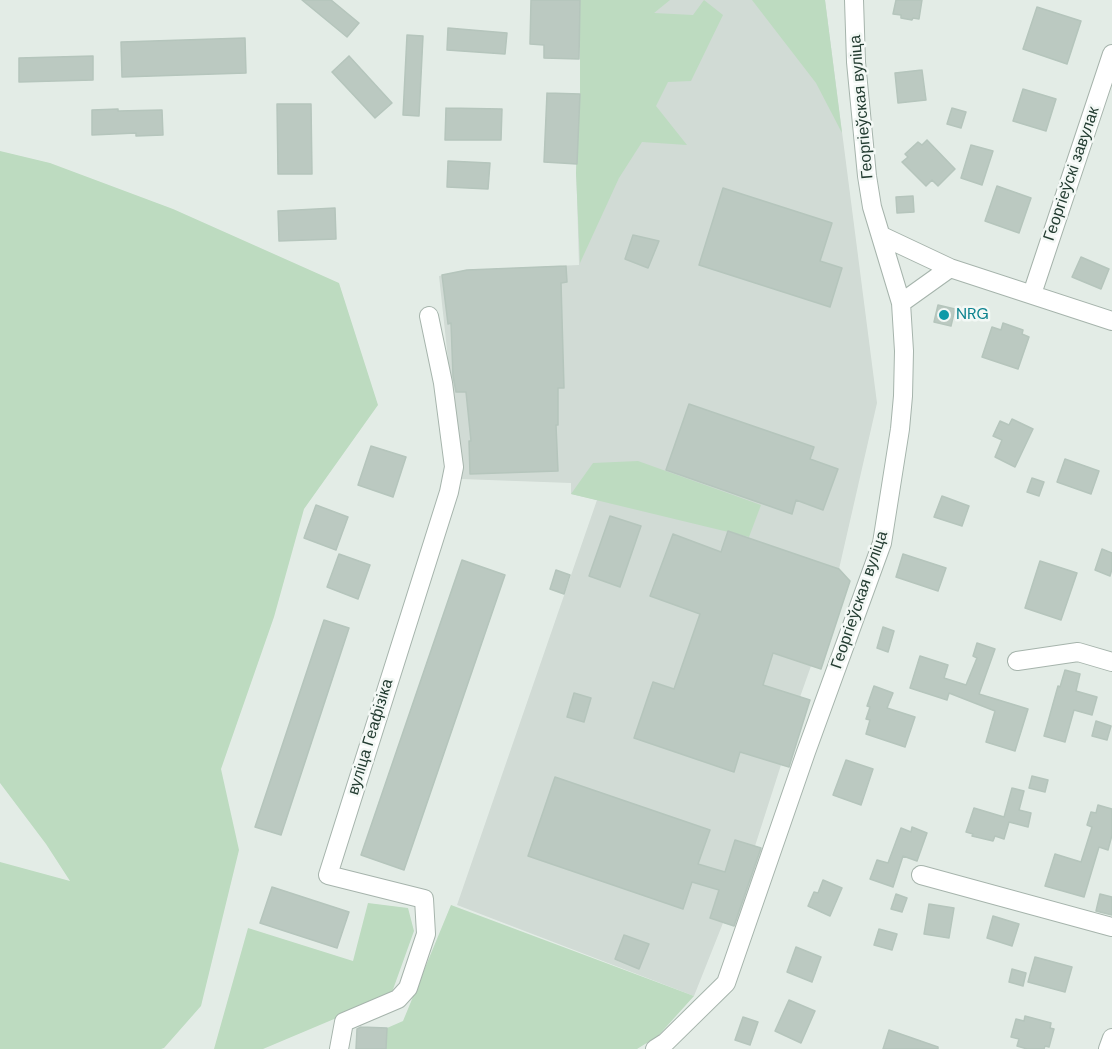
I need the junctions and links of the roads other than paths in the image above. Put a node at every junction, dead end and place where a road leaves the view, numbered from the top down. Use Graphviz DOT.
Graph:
graph roads {
  1 [pos="854,0"];
  2 [pos="1112,54"];
  3 [pos="882,237"];
  4 [pos="950,268"];
  5 [pos="1032,294"];
  6 [pos="901,303"];
  7 [pos="429,316"];
  8 [pos="1112,321"];
  9 [pos="1017,661"];
  10 [pos="1112,662"];
  11 [pos="921,875"];
  12 [pos="1112,927"];
  13 [pos="1112,1038"];
  14 [pos="339,1049"];
  15 [pos="655,1049"];
  16 [pos="1108,1049"];
  1 -- 3 [label="street, Георгіеўская вуліца"];
  2 -- 5 [label="street, Георгіеўскі завулак"];
  3 -- 4 [label="street"];
  3 -- 6 [label="street, Георгіеўская вуліца"];
  4 -- 5 [label="street"];
  4 -- 6 [label="street"];
  5 -- 8 [label="street"];
  6 -- 15 [label="street, Георгіеўская вуліца"];
  7 -- 14 [label="street, вуліца Геафізіка"];
  9 -- 10 [label="street"];
  11 -- 12 [label="street"];
  13 -- 16 [label="street"];
}
